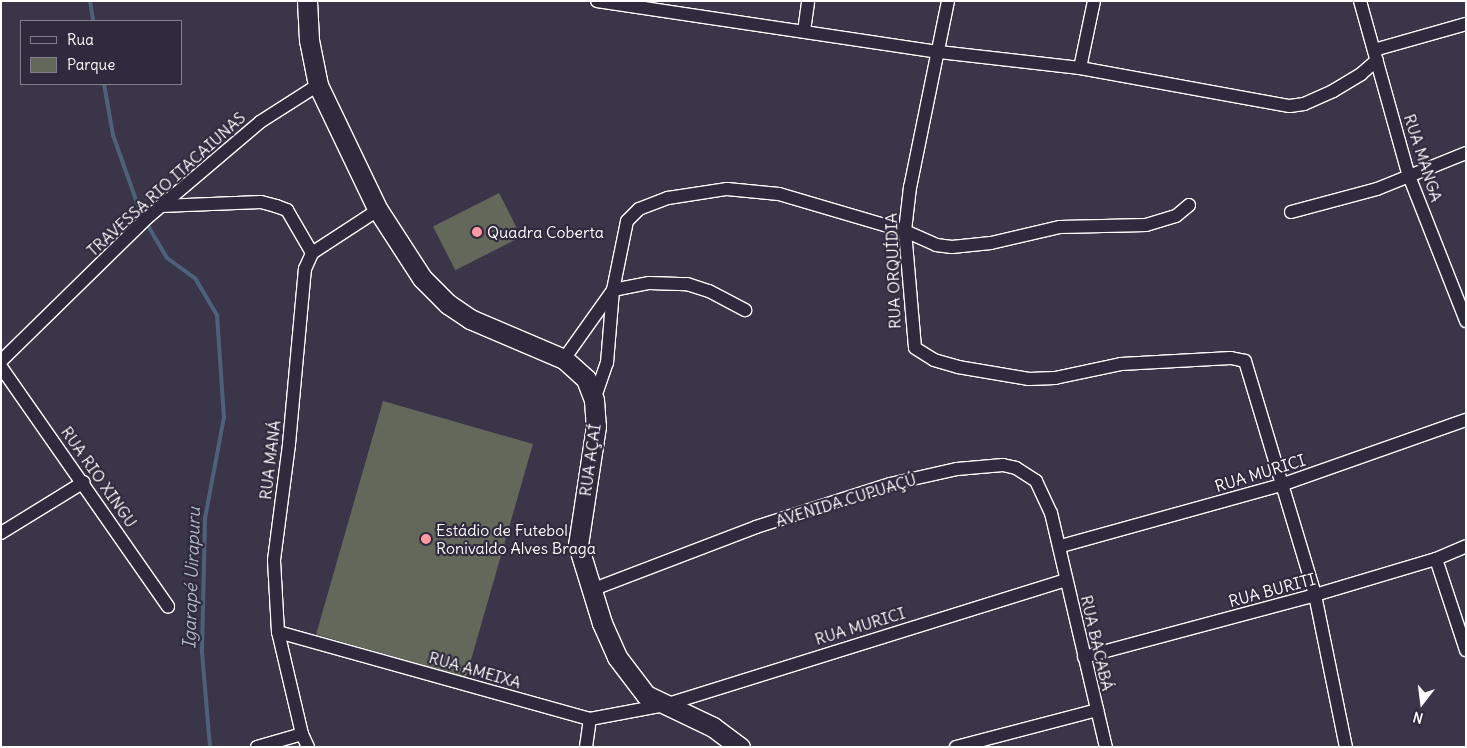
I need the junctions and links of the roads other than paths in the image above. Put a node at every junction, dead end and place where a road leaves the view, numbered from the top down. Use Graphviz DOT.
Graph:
graph roads {
  1 [pos="307,1"];
  2 [pos="597,1"];
  3 [pos="808,1"];
  4 [pos="948,1"];
  5 [pos="1094,1"];
  6 [pos="1360,1"];
  7 [pos="661,5"];
  8 [pos="1466,24"];
  9 [pos="804,31"];
  10 [pos="939,52"];
  11 [pos="1376,55"];
  12 [pos="1080,68"];
  13 [pos="318,85"];
  14 [pos="1466,153"];
  15 [pos="1409,176"];
  16 [pos="161,206"];
  17 [pos="1189,206"];
  18 [pos="378,210"];
  19 [pos="1291,212"];
  20 [pos="905,231"];
  21 [pos="312,253"];
  22 [pos="613,290"];
  23 [pos="1461,292"];
  24 [pos="745,310"];
  25 [pos="1466,321"];
  26 [pos="564,359"];
  27 [pos="1,361"];
  28 [pos="1,367"];
  29 [pos="594,400"];
  30 [pos="1466,420"];
  31 [pos="84,482"];
  32 [pos="1281,486"];
  33 [pos="3,528"];
  34 [pos="1061,546"];
  35 [pos="1466,546"];
  36 [pos="1436,559"];
  37 [pos="1066,580"];
  38 [pos="594,589"];
  39 [pos="1315,595"];
  40 [pos="168,606"];
  41 [pos="278,632"];
  42 [pos="1466,650"];
  43 [pos="1084,657"];
  44 [pos="665,705"];
  45 [pos="1097,710"];
  46 [pos="590,719"];
  47 [pos="302,734"];
  48 [pos="257,747"];
  49 [pos="308,747"];
  50 [pos="586,747"];
  51 [pos="740,747"];
  52 [pos="956,747"];
  53 [pos="1106,747"];
  54 [pos="1346,747"];
  1 -- 13 [label="street"];
  2 -- 7 [label="street"];
  3 -- 9 [label="street"];
  4 -- 10 [label="street, RUA ORQUÍDIA"];
  5 -- 12 [label="street"];
  6 -- 11 [label="street, RUA MANGA"];
  7 -- 9 [label="street"];
  8 -- 11 [label="street"];
  9 -- 10 [label="street"];
  10 -- 12 [label="street"];
  10 -- 20 [label="street, RUA ORQUÍDIA"];
  11 -- 12 [label="street"];
  11 -- 15 [label="street, RUA MANGA"];
  13 -- 16 [label="street, TRAVESSA RIO ITACAIUNAS"];
  13 -- 18 [label="street"];
  14 -- 15 [label="street"];
  15 -- 19 [label="street"];
  15 -- 23 [label="street, RUA MANGA"];
  16 -- 21 [label="street"];
  16 -- 27 [label="street, TRAVESSA RIO ITACAIUNAS"];
  17 -- 20 [label="street"];
  18 -- 21 [label="street"];
  18 -- 26 [label="street, RUA AÇAÍ"];
  20 -- 22 [label="street"];
  20 -- 32 [label="street, RUA ORQUÍDIA"];
  21 -- 41 [label="street, RUA MANÁ"];
  22 -- 24 [label="street"];
  22 -- 26 [label="street"];
  22 -- 29 [label="street"];
  23 -- 25 [label="street, RUA MANGA"];
  26 -- 29 [label="street, RUA AÇAÍ"];
  28 -- 31 [label="street, RUA RIO XINGU"];
  29 -- 38 [label="street, RUA AÇAÍ"];
  30 -- 32 [label="street, RUA MURICI"];
  31 -- 33 [label="street"];
  31 -- 40 [label="street, RUA RIO XINGU"];
  32 -- 34 [label="street, RUA MURICI"];
  32 -- 39 [label="street"];
  34 -- 37 [label="street, RUA BACABÁ"];
  34 -- 38 [label="street, AVENIDA CUPUAÇÚ"];
  35 -- 36 [label="street, RUA BURITI"];
  36 -- 39 [label="street, RUA BURITI"];
  36 -- 42 [label="street"];
  37 -- 43 [label="street, RUA BACABÁ"];
  37 -- 44 [label="street, RUA MURICI"];
  38 -- 44 [label="street, RUA AÇAÍ"];
  39 -- 43 [label="street, RUA BURITI"];
  39 -- 54 [label="street"];
  41 -- 46 [label="street, RUA AMEIXA"];
  41 -- 47 [label="street, RUA MANÁ"];
  43 -- 45 [label="street, RUA BACABÁ"];
  44 -- 46 [label="street, RUA AMEIXA"];
  44 -- 51 [label="street, RUA AÇAÍ"];
  45 -- 52 [label="street"];
  45 -- 53 [label="street, RUA BACABÁ"];
  46 -- 50 [label="street"];
  47 -- 48 [label="street"];
  47 -- 49 [label="street, RUA MANÁ"];
}
